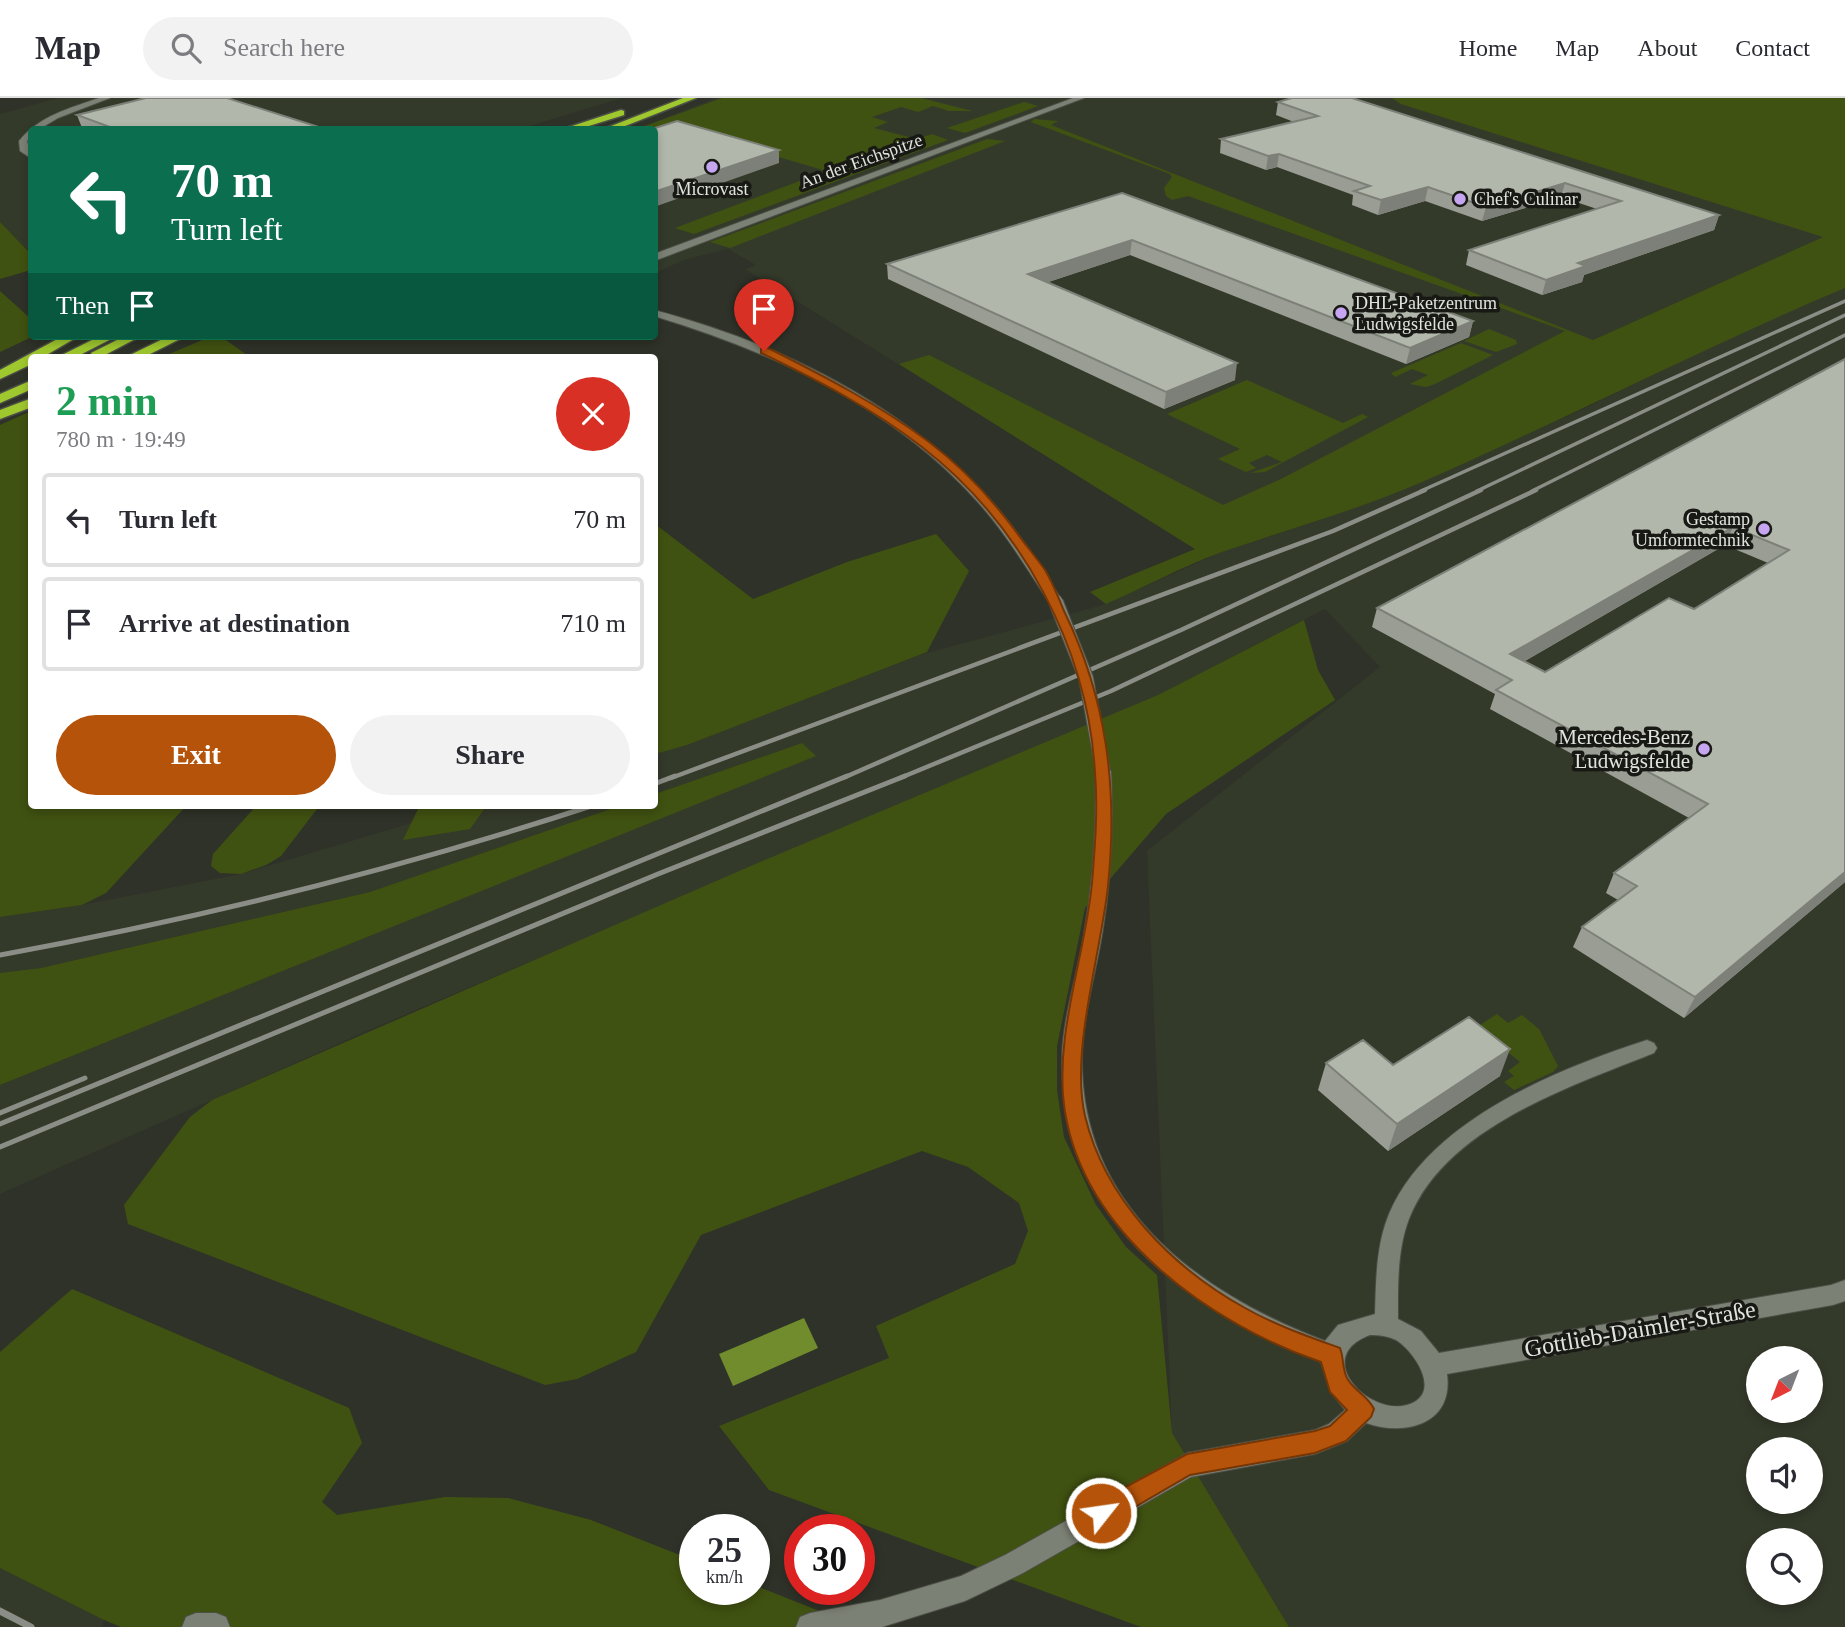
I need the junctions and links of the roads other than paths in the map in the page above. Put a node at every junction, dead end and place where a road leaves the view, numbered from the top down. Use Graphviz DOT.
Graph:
graph roads {
  1 [pos="106,98"];
  2 [pos="670,98"];
  3 [pos="691,98"];
  4 [pos="1080,98"];
  5 [pos="645,111"];
  6 [pos="39,126"];
  7 [pos="581,126"];
  8 [pos="599,126"];
  9 [pos="613,126"];
  10 [pos="619,126"];
  11 [pos="28,135"];
  12 [pos="28,154"];
  13 [pos="658,256"];
  14 [pos="658,314"];
  15 [pos="66,340"];
  16 [pos="102,340"];
  17 [pos="126,340"];
  18 [pos="171,340"];
  19 [pos="39,354"];
  20 [pos="72,354"];
  21 [pos="96,354"];
  22 [pos="140,354"];
  23 [pos="28,360"];
  24 [pos="28,374"];
  25 [pos="0,375"];
  26 [pos="0,386"];
  27 [pos="28,386"];
  28 [pos="0,399"];
  29 [pos="28,404"];
  30 [pos="0,415"];
  31 [pos="1647,1048"];
  32 [pos="1845,1290"];
  33 [pos="1386,1325"];
  34 [pos="1332,1355"];
  35 [pos="1434,1365"];
  36 [pos="1363,1409"];
  37 [pos="196,1627"];
  38 [pos="216,1627"];
  39 [pos="810,1627"];
  1 -- 6 [label="street"];
  2 -- 5 [label="highway"];
  3 -- 5 [label="highway"];
  4 -- 13 [label="street, An der Eichspitze"];
  5 -- 7 [label="highway"];
  5 -- 8 [label="highway"];
  5 -- 9 [label="highway"];
  5 -- 10 [label="highway"];
  11 -- 12 [label="street"];
  14 -- 34 [label="street, bridge"];
  15 -- 19 [label="highway"];
  16 -- 20 [label="highway"];
  17 -- 21 [label="highway"];
  18 -- 22 [label="highway"];
  23 -- 25 [label="highway"];
  24 -- 26 [label="highway"];
  27 -- 28 [label="highway"];
  29 -- 30 [label="highway"];
  31 -- 33 [label="street"];
  32 -- 35 [label="street, Gottlieb-Daimler-Straße"];
  33 -- 34 [label="street"];
  33 -- 35 [label="street"];
  34 -- 36 [label="street"];
  35 -- 36 [label="street"];
  36 -- 39 [label="street"];
  37 -- 38 [label="street"];
}
